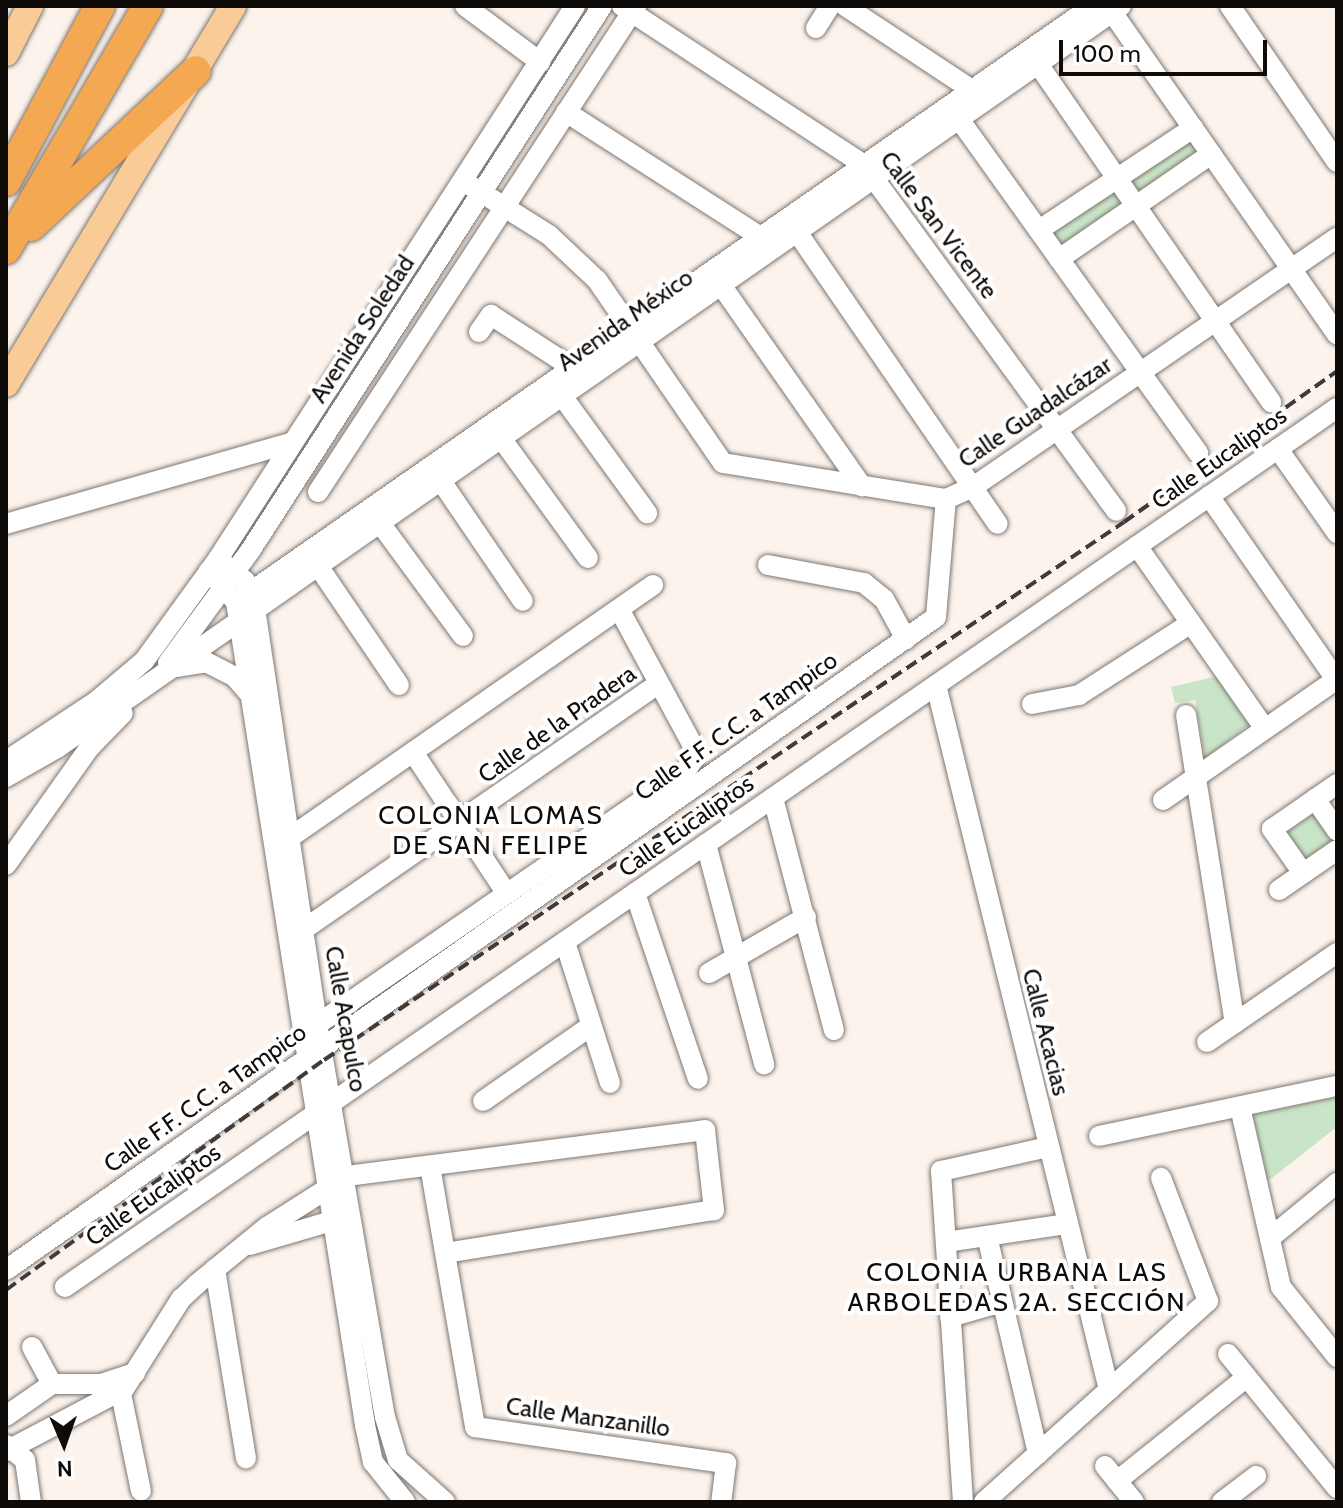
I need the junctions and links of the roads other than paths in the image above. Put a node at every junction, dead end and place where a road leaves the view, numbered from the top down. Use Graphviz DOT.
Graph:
graph roads {
  1 [pos="30,6"];
  2 [pos="85,6"];
  3 [pos="100,6"];
  4 [pos="148,6"];
  5 [pos="233,6"];
  6 [pos="465,6"];
  7 [pos="602,6"];
  8 [pos="830,6"];
  9 [pos="845,6"];
  10 [pos="1066,6"];
  11 [pos="1230,6"];
  12 [pos="630,8"];
  13 [pos="1109,8"];
  14 [pos="569,9"];
  15 [pos="816,28"];
  16 [pos="1046,38"];
  17 [pos="75,49"];
  18 [pos="6,53"];
  19 [pos="540,62"];
  20 [pos="1038,64"];
  21 [pos="196,71"];
  22 [pos="972,90"];
  23 [pos="566,112"];
  24 [pos="38,118"];
  25 [pos="959,119"];
  26 [pos="1193,128"];
  27 [pos="1211,154"];
  28 [pos="1337,162"];
  29 [pos="6,168"];
  30 [pos="869,172"];
  31 [pos="1117,178"];
  32 [pos="6,181"];
  33 [pos="472,186"];
  34 [pos="1136,206"];
  35 [pos="505,207"];
  36 [pos="1039,230"];
  37 [pos="797,232"];
  38 [pos="761,237"];
  39 [pos="1337,238"];
  40 [pos="6,249"];
  41 [pos="1059,259"];
  42 [pos="1292,269"];
  43 [pos="721,285"];
  44 [pos="1215,321"];
  45 [pos="479,332"];
  46 [pos="637,334"];
  47 [pos="1337,334"];
  48 [pos="573,368"];
  49 [pos="1140,372"];
  50 [pos="361,379"];
  51 [pos="6,384"];
  52 [pos="384,390"];
  53 [pos="562,396"];
  54 [pos="1271,402"];
  55 [pos="1337,408"];
  56 [pos="1057,430"];
  57 [pos="501,438"];
  58 [pos="291,443"];
  59 [pos="1278,449"];
  60 [pos="1198,453"];
  61 [pos="441,481"];
  62 [pos="862,486"];
  63 [pos="973,487"];
  64 [pos="318,492"];
  65 [pos="1209,496"];
  66 [pos="946,499"];
  67 [pos="1116,511"];
  68 [pos="647,513"];
  69 [pos="380,523"];
  70 [pos="6,524"];
  71 [pos="998,524"];
  72 [pos="1335,524"];
  73 [pos="1137,546"];
  74 [pos="588,558"];
  75 [pos="768,565"];
  76 [pos="318,566"];
  77 [pos="653,585"];
  78 [pos="234,589"];
  79 [pos="523,601"];
  80 [pos="619,609"];
  81 [pos="1191,623"];
  82 [pos="463,636"];
  83 [pos="906,639"];
  84 [pos="158,676"];
  85 [pos="1337,680"];
  86 [pos="658,684"];
  87 [pos="399,685"];
  88 [pos="936,685"];
  89 [pos="249,693"];
  90 [pos="1032,704"];
  91 [pos="1186,715"];
  92 [pos="1265,729"];
  93 [pos="413,752"];
  94 [pos="47,754"];
  95 [pos="6,761"];
  96 [pos="6,777"];
  97 [pos="1196,777"];
  98 [pos="1337,784"];
  99 [pos="55,792"];
  100 [pos="773,798"];
  101 [pos="1315,799"];
  102 [pos="1163,800"];
  103 [pos="460,824"];
  104 [pos="1337,831"];
  105 [pos="291,837"];
  106 [pos="706,844"];
  107 [pos="272,850"];
  108 [pos="1337,850"];
  109 [pos="6,865"];
  110 [pos="1303,873"];
  111 [pos="1279,890"];
  112 [pos="505,891"];
  113 [pos="635,893"];
  114 [pos="806,917"];
  115 [pos="305,930"];
  116 [pos="286,940"];
  117 [pos="565,942"];
  118 [pos="1337,953"];
  119 [pos="739,955"];
  120 [pos="709,973"];
  121 [pos="1235,1023"];
  122 [pos="318,1024"];
  123 [pos="591,1026"];
  124 [pos="834,1030"];
  125 [pos="1207,1042"];
  126 [pos="313,1053"];
  127 [pos="764,1064"];
  128 [pos="698,1079"];
  129 [pos="610,1083"];
  130 [pos="1337,1086"];
  131 [pos="483,1101"];
  132 [pos="333,1102"];
  133 [pos="1240,1107"];
  134 [pos="315,1114"];
  135 [pos="1099,1136"];
  136 [pos="1048,1147"];
  137 [pos="431,1171"];
  138 [pos="1161,1178"];
  139 [pos="341,1183"];
  140 [pos="1337,1183"];
  141 [pos="344,1218"];
  142 [pos="289,1224"];
  143 [pos="1066,1224"];
  144 [pos="987,1236"];
  145 [pos="1270,1238"];
  146 [pos="946,1242"];
  147 [pos="446,1253"];
  148 [pos="215,1269"];
  149 [pos="6,1270"];
  150 [pos="65,1287"];
  151 [pos="1002,1302"];
  152 [pos="950,1317"];
  153 [pos="32,1347"];
  154 [pos="1228,1354"];
  155 [pos="1337,1357"];
  156 [pos="1247,1377"];
  157 [pos="52,1384"];
  158 [pos="121,1384"];
  159 [pos="1109,1390"];
  160 [pos="6,1416"];
  161 [pos="7,1449"];
  162 [pos="1038,1454"];
  163 [pos="246,1458"];
  164 [pos="407,1470"];
  165 [pos="1256,1476"];
  166 [pos="1337,1488"];
  167 [pos="141,1491"];
  168 [pos="390,1498"];
  169 [pos="1230,1500"];
  170 [pos="31,1502"];
  171 [pos="445,1502"];
  172 [pos="721,1502"];
  173 [pos="963,1502"];
  174 [pos="984,1502"];
  175 [pos="1134,1502"];
  1 -- 18 [label="main road"];
  2 -- 17 [label="highway"];
  3 -- 17 [label="highway"];
  4 -- 40 [label="highway"];
  5 -- 21 [label="main road"];
  6 -- 19 [label="street"];
  7 -- 33 [label="street, Avenida Soledad"];
  8 -- 15 [label="street"];
  9 -- 22 [label="street"];
  10 -- 16 [label="street"];
  11 -- 28 [label="street"];
  12 -- 23 [label="street"];
  12 -- 30 [label="street, Calle San Vicente"];
  13 -- 16 [label="street, Avenida México"];
  13 -- 20 [label="street, Avenida México"];
  13 -- 26 [label="street"];
  14 -- 19 [label="street, Avenida Soledad"];
  16 -- 22 [label="street, Avenida México"];
  17 -- 24 [label="highway"];
  19 -- 33 [label="street, Avenida Soledad"];
  20 -- 25 [label="street, Avenida México"];
  20 -- 31 [label="street"];
  21 -- 40 [label="highway"];
  21 -- 51 [label="main road"];
  22 -- 30 [label="street, Avenida México"];
  23 -- 35 [label="street"];
  23 -- 38 [label="street"];
  24 -- 29 [label="highway"];
  24 -- 32 [label="highway"];
  25 -- 30 [label="street, Avenida México"];
  25 -- 36 [label="street"];
  26 -- 27 [label="street"];
  26 -- 31 [label="street"];
  27 -- 34 [label="street"];
  27 -- 42 [label="street"];
  30 -- 37 [label="street, Avenida México"];
  30 -- 38 [label="street, Avenida México"];
  30 -- 56 [label="street, Calle San Vicente"];
  31 -- 34 [label="street"];
  31 -- 36 [label="street"];
  33 -- 35 [label="street"];
  33 -- 50 [label="street, Avenida Soledad"];
  33 -- 58 [label="street, Avenida Soledad"];
  34 -- 41 [label="street"];
  34 -- 44 [label="street"];
  35 -- 46 [label="street"];
  35 -- 52 [label="street"];
  36 -- 41 [label="street"];
  37 -- 43 [label="street, Avenida México"];
  37 -- 63 [label="street"];
  38 -- 46 [label="street, Avenida México"];
  39 -- 42 [label="street, Calle Guadalcázar"];
  41 -- 49 [label="street"];
  42 -- 44 [label="street, Calle Guadalcázar"];
  42 -- 47 [label="street"];
  43 -- 46 [label="street, Avenida México"];
  43 -- 62 [label="street"];
  44 -- 49 [label="street, Calle Guadalcázar"];
  44 -- 54 [label="street"];
  45 -- 48 [label="street"];
  46 -- 48 [label="street, Avenida México"];
  46 -- 53 [label="street, Avenida México"];
  46 -- 62 [label="street, Calle Guadalcázar"];
  48 -- 78 [label="street, Avenida México"];
  49 -- 56 [label="street, Calle Guadalcázar"];
  49 -- 60 [label="street"];
  50 -- 52 [label="street"];
  50 -- 78 [label="street, Avenida Soledad"];
  52 -- 64 [label="street"];
  53 -- 57 [label="street, Avenida México"];
  53 -- 68 [label="street"];
  55 -- 59 [label="street, Calle Eucaliptos"];
  56 -- 63 [label="street, Calle Guadalcázar"];
  56 -- 67 [label="street, Calle San Vicente"];
  57 -- 61 [label="street, Avenida México"];
  57 -- 74 [label="street"];
  58 -- 70 [label="street"];
  58 -- 78 [label="street, Avenida Soledad"];
  59 -- 65 [label="street, Calle Eucaliptos"];
  59 -- 72 [label="street"];
  61 -- 69 [label="street, Avenida México"];
  61 -- 79 [label="street"];
  62 -- 66 [label="street, Calle Guadalcázar"];
  63 -- 66 [label="street, Calle Guadalcázar"];
  63 -- 71 [label="street"];
  65 -- 73 [label="street, Calle Eucaliptos"];
  65 -- 85 [label="street"];
  66 -- 83 [label="street, Calle F.F. C.C. a Tampico"];
  69 -- 76 [label="street, Avenida México"];
  69 -- 82 [label="street"];
  73 -- 81 [label="street"];
  73 -- 88 [label="street, Calle Eucaliptos"];
  75 -- 83 [label="street"];
  76 -- 78 [label="street, Avenida México"];
  76 -- 87 [label="street"];
  77 -- 80 [label="street"];
  78 -- 84 [label="street, Avenida México"];
  78 -- 84 [label="street, Avenida Soledad"];
  78 -- 89 [label="street, Calle Acapulco"];
  78 -- 95 [label="street, Avenida Soledad"];
  78 -- 105 [label="street, Calle Acapulco"];
  80 -- 86 [label="street"];
  80 -- 93 [label="street"];
  81 -- 90 [label="street"];
  81 -- 92 [label="street"];
  83 -- 126 [label="street, Calle F.F. C.C. a Tampico"];
  84 -- 89 [label="street"];
  84 -- 94 [label="street"];
  84 -- 99 [label="street"];
  85 -- 92 [label="street"];
  86 -- 103 [label="street, Calle de la Pradera"];
  86 -- 112 [label="street"];
  88 -- 100 [label="street, Calle Eucaliptos"];
  88 -- 136 [label="street, Calle Acacias"];
  89 -- 107 [label="street, Calle Acapulco"];
  91 -- 97 [label="street"];
  92 -- 97 [label="street"];
  93 -- 103 [label="street"];
  93 -- 105 [label="street"];
  94 -- 96 [label="street"];
  94 -- 99 [label="street"];
  97 -- 102 [label="street"];
  97 -- 121 [label="street"];
  98 -- 101 [label="street"];
  99 -- 109 [label="street"];
  100 -- 106 [label="street, Calle Eucaliptos"];
  100 -- 114 [label="street"];
  101 -- 104 [label="street"];
  101 -- 110 [label="street"];
  103 -- 112 [label="street"];
  103 -- 115 [label="street, Calle de la Pradera"];
  105 -- 107 [label="street"];
  105 -- 115 [label="street, Calle Acapulco"];
  106 -- 113 [label="street, Calle Eucaliptos"];
  106 -- 119 [label="street"];
  107 -- 116 [label="street, Calle Acapulco"];
  108 -- 110 [label="street"];
  110 -- 111 [label="street"];
  112 -- 122 [label="street"];
  113 -- 117 [label="street, Calle Eucaliptos"];
  113 -- 128 [label="street"];
  114 -- 119 [label="street"];
  114 -- 124 [label="street"];
  115 -- 116 [label="street, Calle de la Pradera"];
  115 -- 122 [label="street, Calle Acapulco"];
  116 -- 126 [label="street, Calle Acapulco"];
  117 -- 123 [label="street"];
  117 -- 132 [label="street, Calle Eucaliptos"];
  118 -- 121 [label="street"];
  119 -- 120 [label="street"];
  119 -- 127 [label="street"];
  121 -- 125 [label="street"];
  122 -- 126 [label="street, Calle Acapulco"];
  123 -- 129 [label="street"];
  123 -- 131 [label="street"];
  126 -- 132 [label="street, Calle Acapulco"];
  126 -- 134 [label="street, Calle Acapulco"];
  126 -- 149 [label="street, Calle F.F. C.C. a Tampico"];
  130 -- 133 [label="street"];
  132 -- 134 [label="street, Calle Eucaliptos"];
  132 -- 139 [label="street, Calle Acapulco"];
  133 -- 135 [label="street"];
  133 -- 145 [label="street"];
  134 -- 139 [label="street, Calle Acapulco"];
  134 -- 150 [label="street, Calle Eucaliptos"];
  136 -- 143 [label="street, Calle Acacias"];
  136 -- 146 [label="street"];
  137 -- 139 [label="street"];
  137 -- 147 [label="street, Calle Manzanillo"];
  137 -- 147 [label="street"];
  138 -- 159 [label="street"];
  139 -- 141 [label="street, Calle Acapulco"];
  139 -- 142 [label="street"];
  140 -- 145 [label="street"];
  141 -- 142 [label="street"];
  141 -- 164 [label="street, Calle Acapulco"];
  141 -- 168 [label="street, Calle Acapulco"];
  142 -- 148 [label="street"];
  143 -- 144 [label="street"];
  143 -- 159 [label="street, Calle Acacias"];
  144 -- 146 [label="street"];
  144 -- 151 [label="street"];
  145 -- 155 [label="street"];
  146 -- 152 [label="street"];
  147 -- 172 [label="street, Calle Manzanillo"];
  148 -- 158 [label="street"];
  148 -- 163 [label="street"];
  151 -- 152 [label="street"];
  151 -- 162 [label="street"];
  152 -- 173 [label="street"];
  153 -- 157 [label="street"];
  154 -- 156 [label="street"];
  156 -- 166 [label="street"];
  156 -- 175 [label="street"];
  157 -- 158 [label="street"];
  157 -- 160 [label="street"];
  158 -- 161 [label="street"];
  158 -- 167 [label="street"];
  159 -- 162 [label="street"];
  161 -- 170 [label="street"];
  162 -- 174 [label="street"];
  164 -- 168 [label="street, Calle Acapulco"];
  164 -- 171 [label="street"];
  165 -- 169 [label="street"];
}
